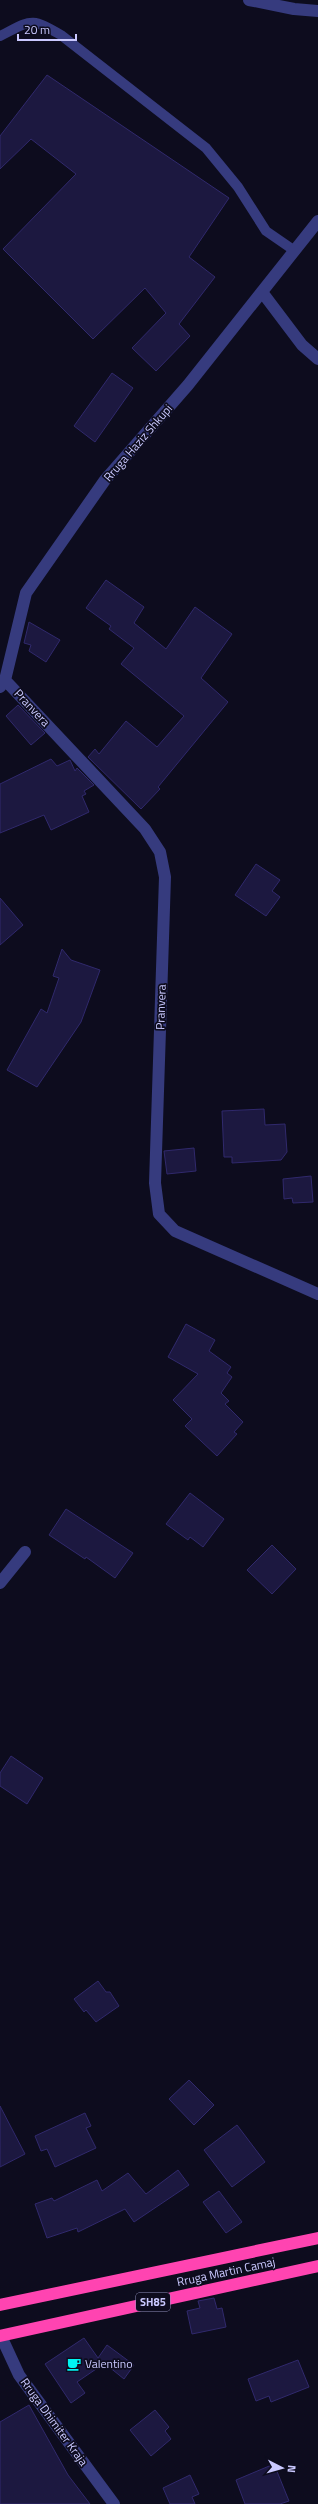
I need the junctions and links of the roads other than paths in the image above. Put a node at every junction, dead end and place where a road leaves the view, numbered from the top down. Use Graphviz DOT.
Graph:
graph roads {
  1 [pos="249,0"];
  2 [pos="318,11"];
  3 [pos="0,36"];
  4 [pos="318,221"];
  5 [pos="295,251"];
  6 [pos="262,292"];
  7 [pos="318,358"];
  8 [pos="3,684"];
  9 [pos="318,1294"];
  10 [pos="25,1552"];
  11 [pos="0,1583"];
  12 [pos="318,2238"];
  13 [pos="318,2266"];
  14 [pos="0,2305"];
  15 [pos="0,2336"];
  16 [pos="114,2504"];
  1 -- 2 [label="street"];
  3 -- 5 [label="lane"];
  4 -- 5 [label="street, Rruga Haziz Shkupi"];
  5 -- 6 [label="street, Rruga Haziz Shkupi"];
  6 -- 7 [label="street"];
  6 -- 8 [label="street, Rruga Haziz Shkupi"];
  8 -- 9 [label="street, Pranvera"];
  10 -- 11 [label="street"];
  12 -- 14 [label="highway, Rruga Martin Camaj / SH85"];
  13 -- 15 [label="highway, Rruga Martin Camaj / SH85"];
  15 -- 16 [label="street, Rruga Dhimiter Kraja"];
}
